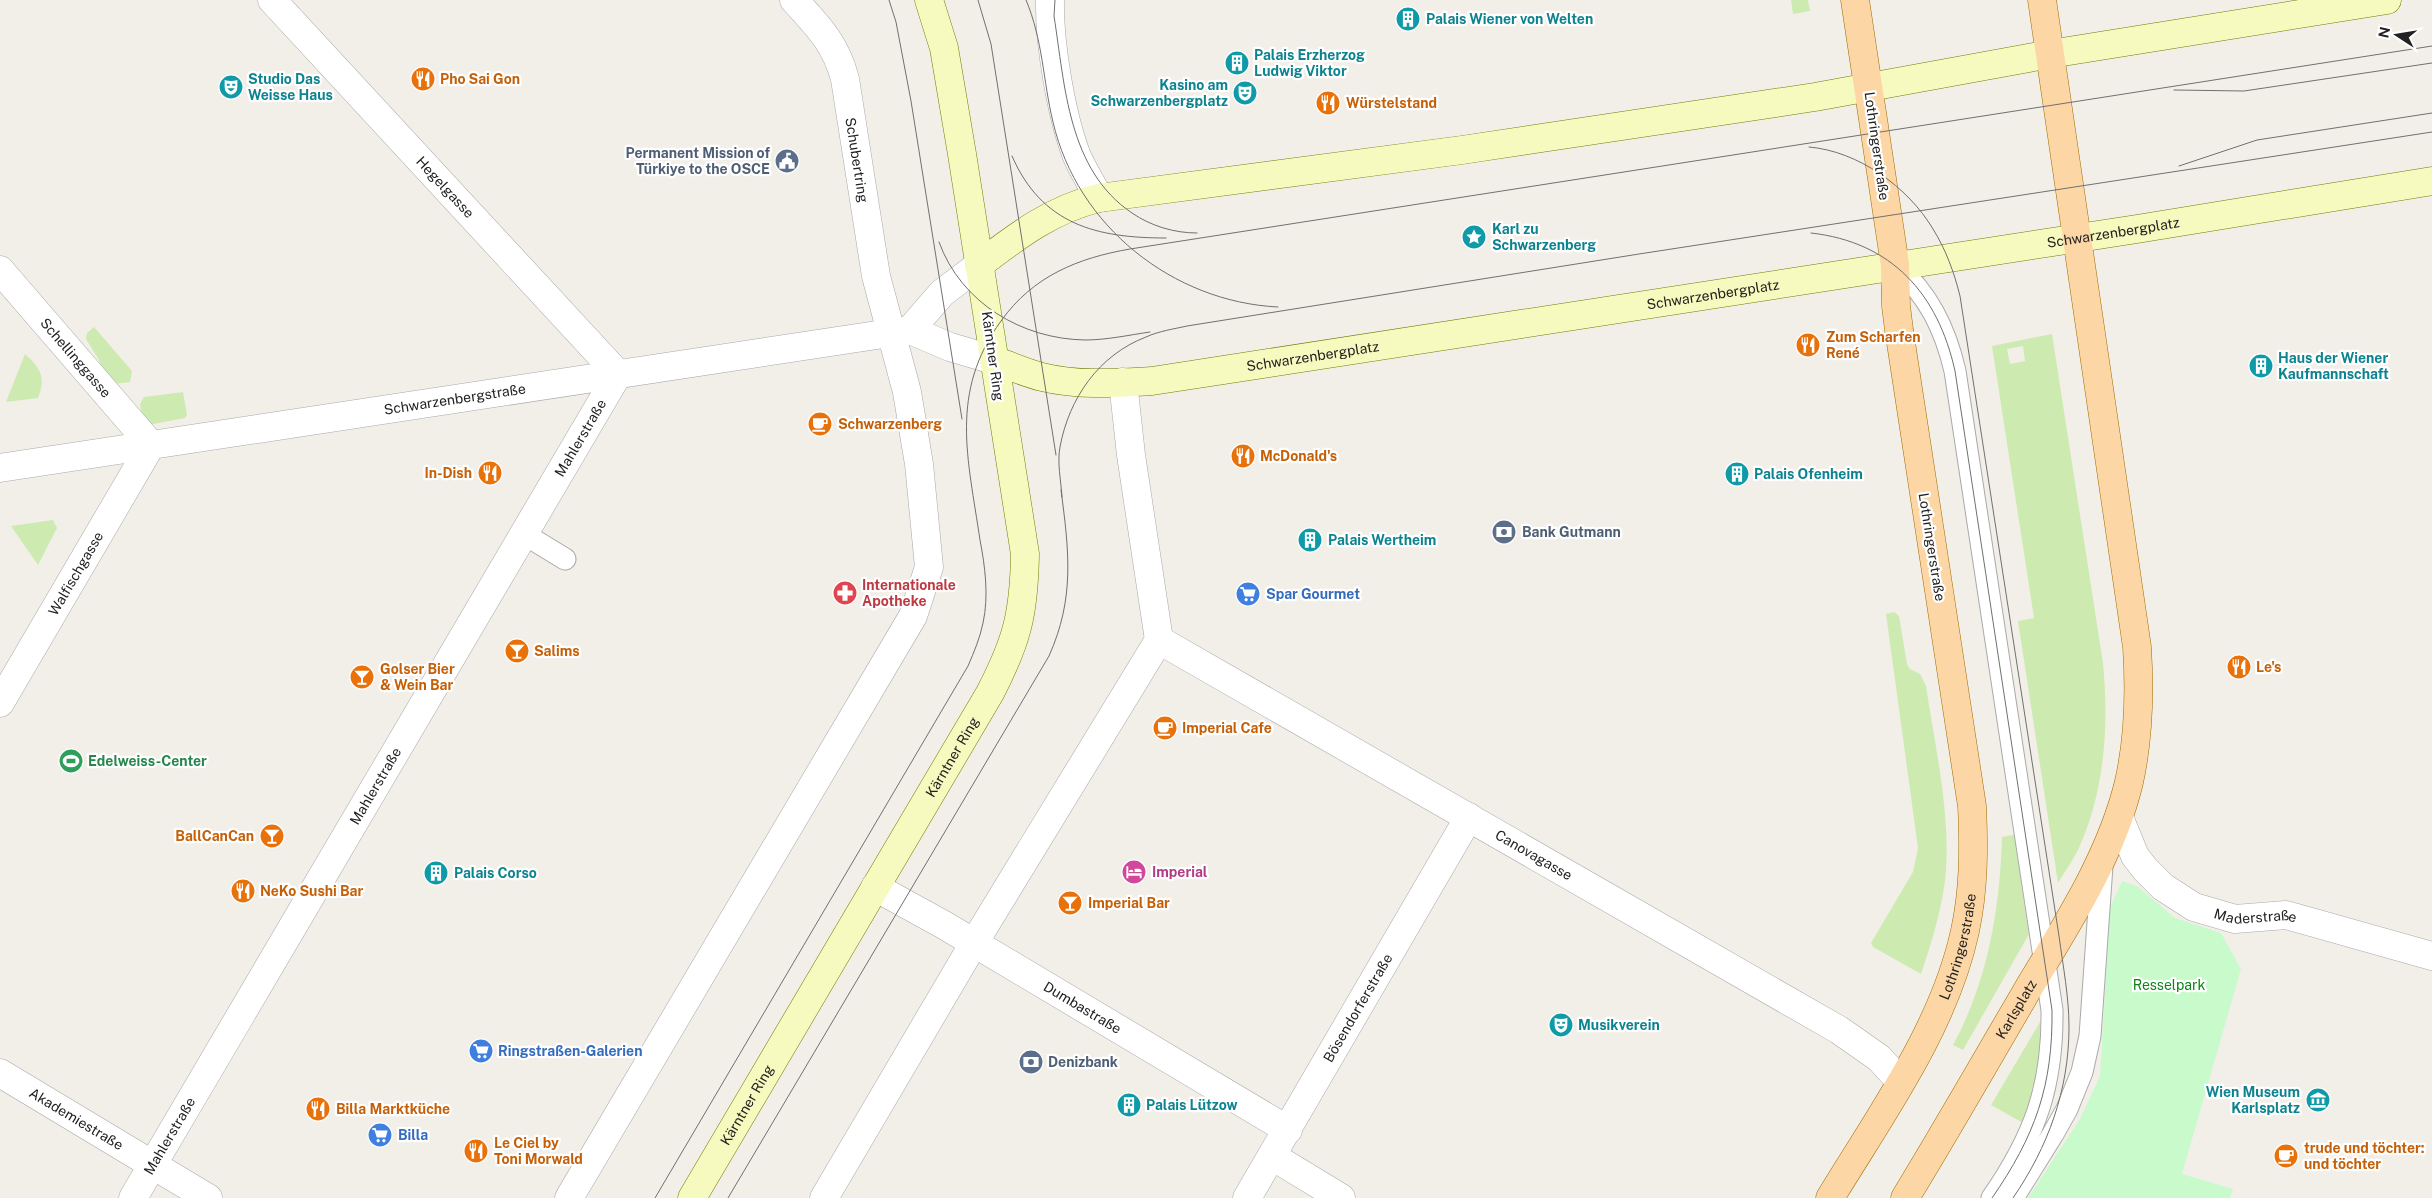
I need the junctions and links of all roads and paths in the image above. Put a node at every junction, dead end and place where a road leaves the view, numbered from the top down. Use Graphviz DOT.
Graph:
graph roads {
  1 [pos="272,0"];
  2 [pos="794,0"];
  3 [pos="929,0"];
  4 [pos="1050,0"];
  5 [pos="1855,0"];
  6 [pos="2042,0"];
  7 [pos="2387,0"];
  8 [pos="2050,54"];
  9 [pos="1868,87"];
  10 [pos="2432,181"];
  11 [pos="1099,198"];
  12 [pos="2078,237"];
  13 [pos="979,265"];
  14 [pos="1895,265"];
  15 [pos="0,270"];
  16 [pos="900,331"];
  17 [pos="994,360"];
  18 [pos="618,374"];
  19 [pos="1123,382"];
  20 [pos="151,445"];
  21 [pos="0,468"];
  22 [pos="524,534"];
  23 [pos="566,559"];
  24 [pos="1159,640"];
  25 [pos="0,703"];
  26 [pos="1470,817"];
  27 [pos="2119,817"];
  28 [pos="2102,857"];
  29 [pos="875,887"];
  30 [pos="974,943"];
  31 [pos="2432,956"];
  32 [pos="2045,961"];
  33 [pos="0,1073"];
  34 [pos="1900,1081"];
  35 [pos="1288,1130"];
  36 [pos="1272,1156"];
  37 [pos="153,1165"];
  38 [pos="133,1198"];
  39 [pos="208,1198"];
  40 [pos="569,1198"];
  41 [pos="692,1198"];
  42 [pos="824,1198"];
  43 [pos="1247,1198"];
  44 [pos="1341,1198"];
  45 [pos="1830,1198"];
  46 [pos="1905,1198"];
  47 [pos="1992,1198"];
  48 [pos="2012,1198"];
  1 -- 18 [label="street, Hegelgasse"];
  2 -- 16 [label="street, Schubertring"];
  3 -- 13 [label="main road"];
  4 -- 11 [label="street"];
  5 -- 9 [label="main road, Lothringerstraße"];
  6 -- 8 [label="main road"];
  7 -- 8 [label="main road"];
  8 -- 9 [label="main road"];
  8 -- 12 [label="main road"];
  9 -- 11 [label="main road"];
  9 -- 14 [label="main road, Lothringerstraße"];
  10 -- 12 [label="main road, Schwarzenbergplatz"];
  11 -- 13 [label="main road"];
  12 -- 14 [label="main road, Schwarzenbergplatz"];
  12 -- 27 [label="main road"];
  13 -- 16 [label="street"];
  13 -- 17 [label="main road, Kärntner Ring"];
  14 -- 19 [label="main road, Schwarzenbergplatz"];
  14 -- 32 [label="lane"];
  14 -- 34 [label="main road, Lothringerstraße"];
  15 -- 20 [label="street, Schellinggasse"];
  16 -- 17 [label="street"];
  16 -- 18 [label="street, Schwarzenbergstraße"];
  16 -- 40 [label="street"];
  17 -- 19 [label="main road, Schwarzenbergplatz"];
  17 -- 29 [label="main road, Kärntner Ring"];
  18 -- 20 [label="street, Schwarzenbergstraße"];
  18 -- 22 [label="street, Mahlerstraße"];
  19 -- 24 [label="street"];
  20 -- 21 [label="street, Schwarzenbergstraße"];
  20 -- 25 [label="street, Walfischgasse"];
  22 -- 23 [label="lane"];
  22 -- 37 [label="street, Mahlerstraße"];
  24 -- 26 [label="street, Canovagasse"];
  24 -- 30 [label="street"];
  26 -- 34 [label="street, Canovagasse"];
  26 -- 35 [label="street, Bösendorferstraße"];
  27 -- 28 [label="main road, Karlsplatz"];
  27 -- 31 [label="street, Maderstraße"];
  28 -- 32 [label="main road, Karlsplatz"];
  28 -- 48 [label="lane"];
  29 -- 30 [label="street, Dumbastraße"];
  29 -- 41 [label="main road, Kärntner Ring"];
  30 -- 35 [label="street, Dumbastraße"];
  30 -- 42 [label="street"];
  32 -- 46 [label="main road, Karlsplatz"];
  32 -- 47 [label="lane"];
  33 -- 37 [label="street, Akademiestraße"];
  34 -- 45 [label="main road"];
  35 -- 36 [label="street, Bösendorferstraße"];
  36 -- 43 [label="street, Bösendorferstraße"];
  36 -- 44 [label="street"];
  37 -- 38 [label="street, Mahlerstraße"];
  37 -- 39 [label="street, Akademiestraße"];
}
